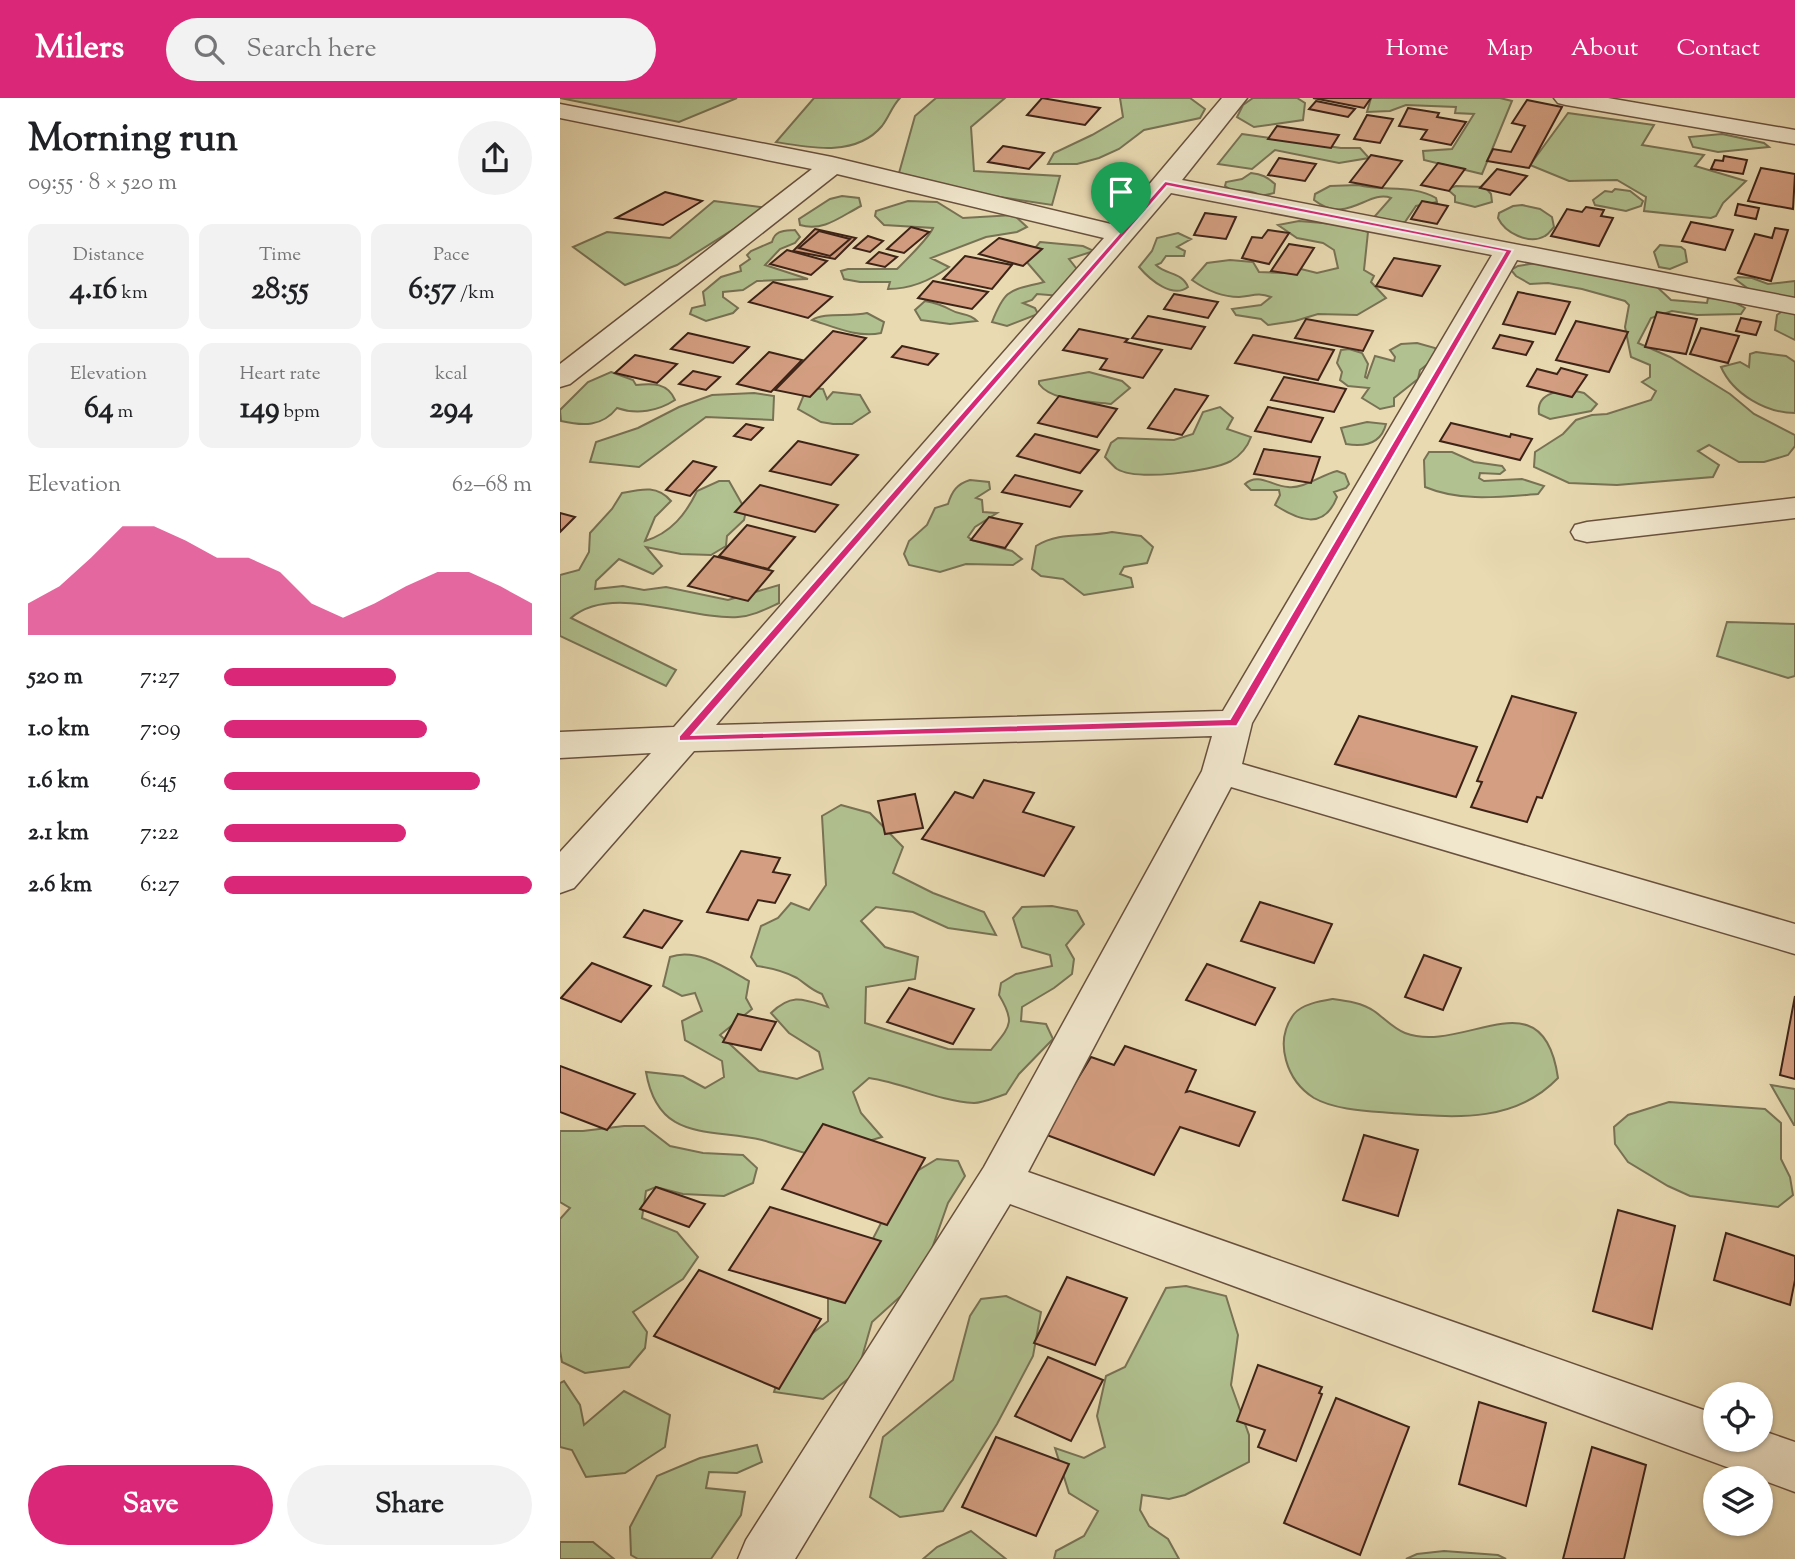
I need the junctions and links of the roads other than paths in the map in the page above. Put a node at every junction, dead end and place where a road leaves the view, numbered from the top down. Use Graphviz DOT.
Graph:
graph roads {
  1 [pos="1235,98"];
  2 [pos="1566,98"];
  3 [pos="1667,98"];
  4 [pos="560,111"];
  5 [pos="1795,119"];
  6 [pos="1795,137"];
  7 [pos="832,165"];
  8 [pos="1165,184"];
  9 [pos="1121,234"];
  10 [pos="1509,250"];
  11 [pos="1795,306"];
  12 [pos="560,378"];
  13 [pos="1795,508"];
  14 [pos="1587,532"];
  15 [pos="1234,723"];
  16 [pos="683,739"];
  17 [pos="560,745"];
  18 [pos="1221,771"];
  19 [pos="560,878"];
  20 [pos="1795,939"];
  21 [pos="1000,1181"];
  22 [pos="1703,1434"];
  23 [pos="1754,1452"];
  24 [pos="1795,1467"];
  25 [pos="765,1559"];
  1 -- 8 [label="street"];
  2 -- 6 [label="street"];
  3 -- 5 [label="street"];
  4 -- 7 [label="street"];
  7 -- 9 [label="street"];
  7 -- 12 [label="street"];
  8 -- 9 [label="street"];
  8 -- 10 [label="street"];
  9 -- 16 [label="street"];
  10 -- 11 [label="street"];
  10 -- 15 [label="street"];
  13 -- 14 [label="street"];
  15 -- 16 [label="street"];
  15 -- 18 [label="street"];
  16 -- 17 [label="street"];
  16 -- 19 [label="street"];
  18 -- 20 [label="street"];
  18 -- 21 [label="street"];
  21 -- 22 [label="street"];
  21 -- 25 [label="street"];
  23 -- 24 [label="street"];
}
